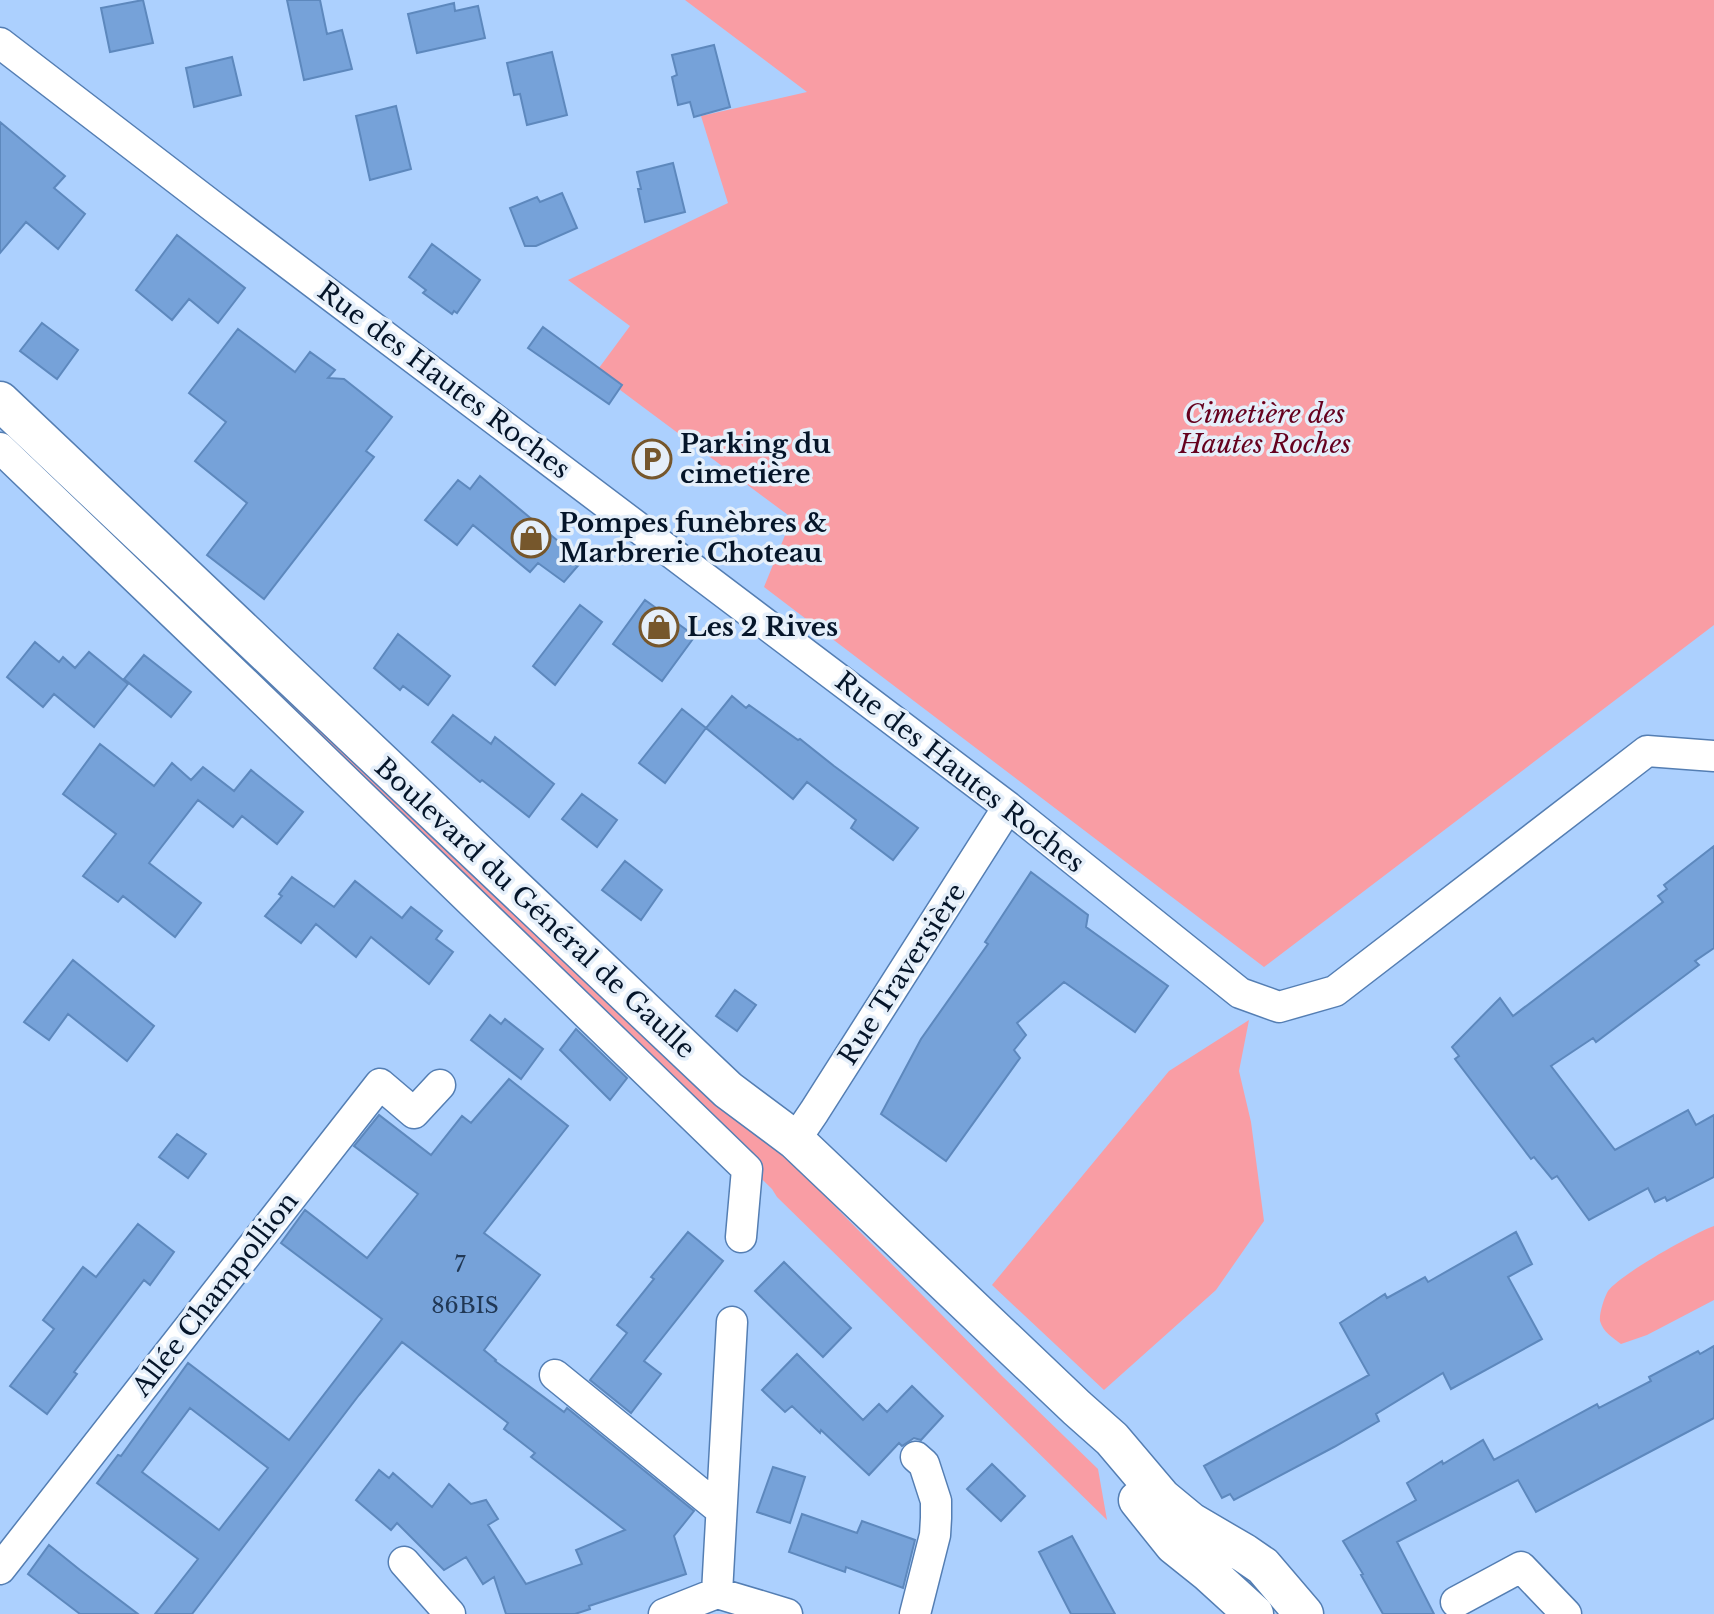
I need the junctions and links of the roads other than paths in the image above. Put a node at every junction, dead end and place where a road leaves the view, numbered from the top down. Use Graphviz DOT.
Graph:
graph roads {
  1 [pos="0,43"];
  2 [pos="0,401"];
  3 [pos="0,448"];
  4 [pos="1714,756"];
  5 [pos="1008,807"];
  6 [pos="440,1085"];
  7 [pos="795,1140"];
  8 [pos="741,1237"];
  9 [pos="732,1322"];
  10 [pos="555,1375"];
  11 [pos="1077,1408"];
  12 [pos="916,1457"];
  13 [pos="721,1510"];
  14 [pos="404,1562"];
  15 [pos="0,1569"];
  16 [pos="717,1593"];
  17 [pos="1456,1602"];
  18 [pos="450,1614"];
  19 [pos="664,1614"];
  20 [pos="787,1614"];
  21 [pos="915,1614"];
  22 [pos="1254,1614"];
  23 [pos="1304,1614"];
  24 [pos="1566,1614"];
  1 -- 5 [label="street, Rue des Hautes Roches"];
  2 -- 7 [label="street, Boulevard du Général de Gaulle"];
  3 -- 8 [label="street, Boulevard du Général de Gaulle"];
  4 -- 5 [label="street, Rue des Hautes Roches"];
  5 -- 7 [label="street, Rue Traversière"];
  6 -- 15 [label="street, Allée Champollion"];
  7 -- 11 [label="street, Boulevard du Général de Gaulle"];
  9 -- 13 [label="street"];
  10 -- 13 [label="street"];
  11 -- 22 [label="street, Boulevard du Général de Gaulle"];
  11 -- 23 [label="street, Boulevard du Général de Gaulle"];
  12 -- 21 [label="street"];
  13 -- 16 [label="street"];
  14 -- 18 [label="street"];
  16 -- 19 [label="street"];
  16 -- 20 [label="street"];
  17 -- 24 [label="street"];
}
